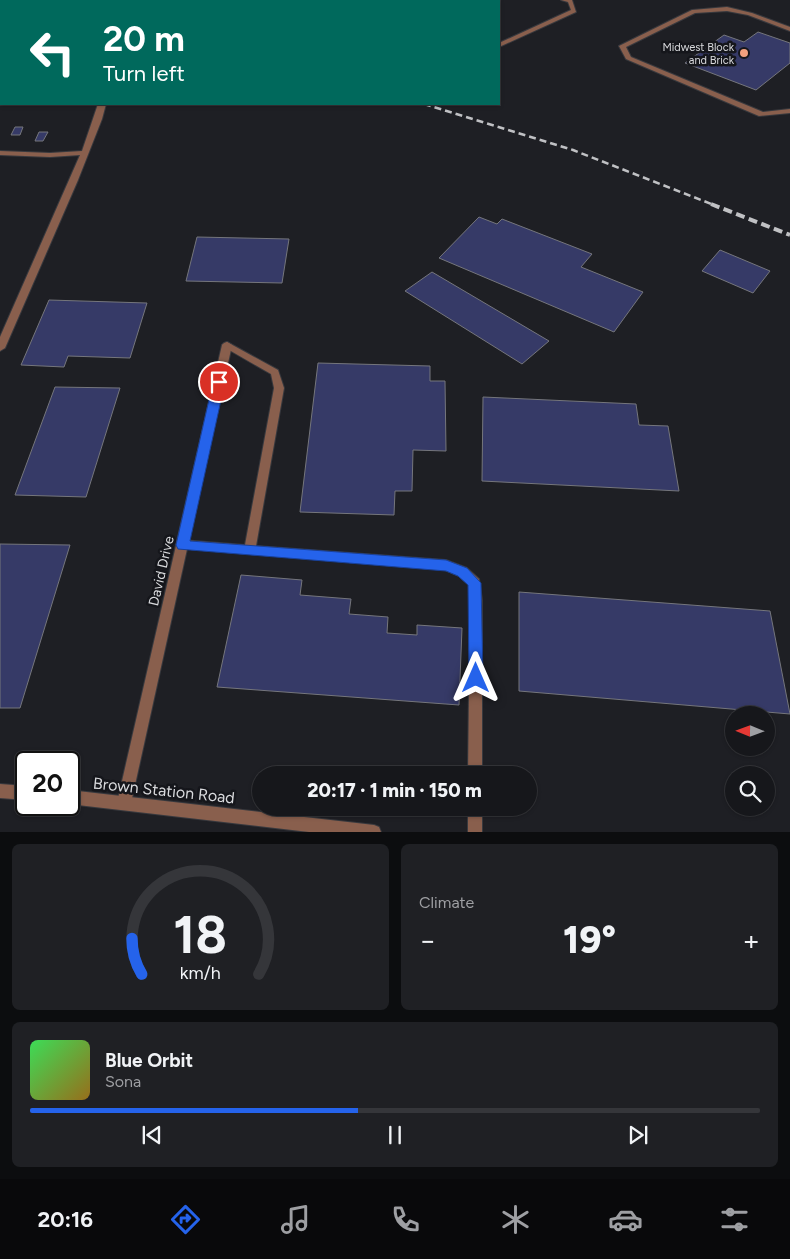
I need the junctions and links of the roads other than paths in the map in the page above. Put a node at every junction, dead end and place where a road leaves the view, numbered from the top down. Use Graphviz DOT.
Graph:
graph roads {
  1 [pos="564,0"];
  2 [pos="790,29"];
  3 [pos="500,45"];
  4 [pos="102,105"];
  5 [pos="790,111"];
  6 [pos="0,153"];
  7 [pos="84,154"];
  8 [pos="0,348"];
  9 [pos="182,545"];
  10 [pos="250,549"];
  11 [pos="475,766"];
  12 [pos="0,790"];
  13 [pos="15,792"];
  14 [pos="80,798"];
  15 [pos="124,803"];
  16 [pos="475,816"];
  17 [pos="374,832"];
  18 [pos="475,832"];
  1 -- 3 [label="street"];
  2 -- 5 [label="street"];
  4 -- 7 [label="street"];
  6 -- 7 [label="street"];
  7 -- 8 [label="street"];
  9 -- 10 [label="street"];
  9 -- 10 [label="street, David Drive"];
  9 -- 15 [label="street, David Drive"];
  10 -- 11 [label="street"];
  12 -- 13 [label="street"];
  14 -- 15 [label="street, Brown Station Road"];
  15 -- 17 [label="street, Brown Station Road"];
  16 -- 18 [label="street"];
}
